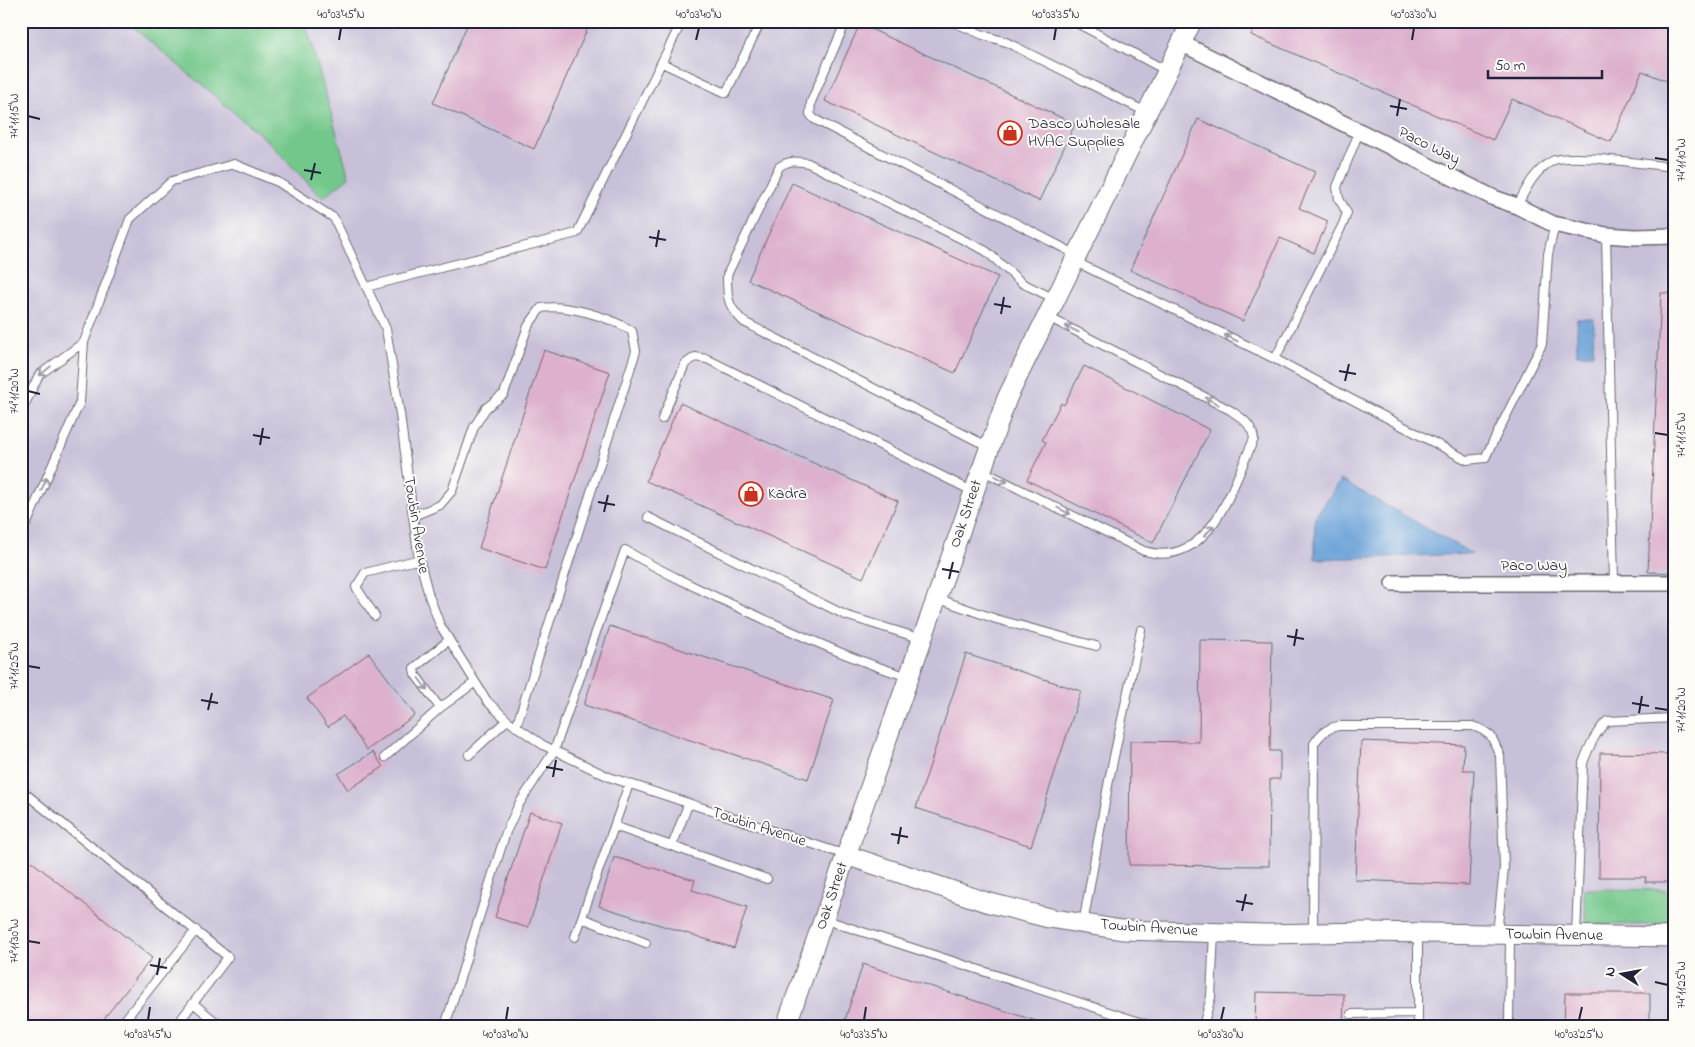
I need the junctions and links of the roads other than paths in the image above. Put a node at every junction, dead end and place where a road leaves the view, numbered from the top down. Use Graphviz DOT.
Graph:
graph roads {
  1 [pos="682,21"];
  2 [pos="761,21"];
  3 [pos="846,21"];
  4 [pos="951,21"];
  5 [pos="1073,21"];
  6 [pos="1192,21"];
  7 [pos="1181,44"];
  8 [pos="662,63"];
  9 [pos="1167,71"];
  10 [pos="1147,112"];
  11 [pos="1359,132"];
  12 [pos="1674,167"];
  13 [pos="1517,206"];
  14 [pos="1555,224"];
  15 [pos="1606,235"];
  16 [pos="1674,236"];
  17 [pos="1075,258"];
  18 [pos="366,287"];
  19 [pos="1055,299"];
  20 [pos="1047,316"];
  21 [pos="84,342"];
  22 [pos="1275,360"];
  23 [pos="21,412"];
  24 [pos="662,419"];
  25 [pos="990,446"];
  26 [pos="981,470"];
  27 [pos="974,492"];
  28 [pos="413,516"];
  29 [pos="648,517"];
  30 [pos="21,526"];
  31 [pos="420,559"];
  32 [pos="1393,583"];
  33 [pos="1614,583"];
  34 [pos="1674,583"];
  35 [pos="936,598"];
  36 [pos="375,616"];
  37 [pos="1141,630"];
  38 [pos="922,639"];
  39 [pos="449,640"];
  40 [pos="1096,646"];
  41 [pos="909,677"];
  42 [pos="474,683"];
  43 [pos="440,708"];
  44 [pos="1674,718"];
  45 [pos="507,720"];
  46 [pos="516,727"];
  47 [pos="554,751"];
  48 [pos="469,755"];
  49 [pos="384,757"];
  50 [pos="629,784"];
  51 [pos="21,790"];
  52 [pos="688,805"];
  53 [pos="614,826"];
  54 [pos="672,846"];
  55 [pos="846,855"];
  56 [pos="767,879"];
  57 [pos="582,918"];
  58 [pos="823,919"];
  59 [pos="1083,924"];
  60 [pos="196,930"];
  61 [pos="1214,932"];
  62 [pos="1312,933"];
  63 [pos="1418,933"];
  64 [pos="1503,934"];
  65 [pos="1576,936"];
  66 [pos="575,937"];
  67 [pos="1674,937"];
  68 [pos="646,943"];
  69 [pos="193,1003"];
  70 [pos="1418,1013"];
  71 [pos="1351,1014"];
  72 [pos="120,1026"];
  73 [pos="176,1026"];
  74 [pos="221,1026"];
  75 [pos="445,1026"];
  76 [pos="786,1026"];
  77 [pos="1152,1026"];
  78 [pos="1203,1026"];
  79 [pos="1418,1026"];
  80 [pos="1509,1026"];
  1 -- 8 [label="lane"];
  2 -- 8 [label="lane"];
  3 -- 17 [label="lane"];
  4 -- 10 [label="lane"];
  5 -- 9 [label="lane"];
  6 -- 7 [label="street, Oak Street"];
  7 -- 9 [label="street, Oak Street"];
  7 -- 11 [label="street, Paco Way"];
  8 -- 18 [label="lane"];
  9 -- 10 [label="street, Oak Street"];
  10 -- 17 [label="street, Oak Street"];
  11 -- 13 [label="street, Paco Way"];
  11 -- 22 [label="lane"];
  12 -- 13 [label="lane"];
  13 -- 14 [label="street, Paco Way"];
  14 -- 15 [label="street, Paco Way"];
  14 -- 22 [label="lane"];
  15 -- 16 [label="street, Paco Way"];
  15 -- 33 [label="lane"];
  17 -- 19 [label="street, Oak Street"];
  22 -- 17 [label="lane, one-way"];
  18 -- 21 [label="lane, Towbin Avenue"];
  18 -- 28 [label="lane, Towbin Avenue"];
  19 -- 20 [label="street, Oak Street"];
  19 -- 25 [label="lane"];
  20 -- 25 [label="street, Oak Street"];
  26 -- 20 [label="lane, one-way"];
  21 -- 23 [label="lane, one-way"];
  30 -- 21 [label="lane, one-way"];
  24 -- 27 [label="lane"];
  25 -- 26 [label="street, Oak Street"];
  26 -- 27 [label="street, Oak Street"];
  27 -- 35 [label="street, Oak Street"];
  28 -- 31 [label="lane, Towbin Avenue"];
  28 -- 46 [label="lane"];
  29 -- 38 [label="lane"];
  31 -- 36 [label="lane"];
  31 -- 39 [label="lane, Towbin Avenue"];
  32 -- 33 [label="street, Paco Way"];
  33 -- 34 [label="street, Paco Way"];
  35 -- 38 [label="street, Oak Street"];
  35 -- 40 [label="lane"];
  37 -- 59 [label="lane"];
  38 -- 41 [label="street, Oak Street"];
  39 -- 42 [label="lane, Towbin Avenue"];
  39 -- 43 [label="lane, one-way"];
  41 -- 47 [label="lane"];
  41 -- 55 [label="street, Oak Street"];
  42 -- 43 [label="lane"];
  42 -- 45 [label="lane, Towbin Avenue"];
  43 -- 49 [label="lane"];
  44 -- 65 [label="lane"];
  45 -- 46 [label="lane, Towbin Avenue"];
  45 -- 48 [label="lane"];
  46 -- 47 [label="lane, Towbin Avenue"];
  47 -- 50 [label="lane, Towbin Avenue"];
  47 -- 75 [label="lane"];
  50 -- 52 [label="lane, Towbin Avenue"];
  50 -- 53 [label="lane"];
  51 -- 60 [label="lane"];
  52 -- 54 [label="lane"];
  52 -- 55 [label="lane, Towbin Avenue"];
  53 -- 54 [label="lane"];
  53 -- 57 [label="lane"];
  54 -- 56 [label="lane"];
  55 -- 58 [label="street, Oak Street"];
  55 -- 59 [label="street, Towbin Avenue"];
  57 -- 66 [label="lane"];
  57 -- 68 [label="lane"];
  58 -- 76 [label="street, Oak Street"];
  58 -- 77 [label="lane"];
  59 -- 61 [label="street, Towbin Avenue"];
  60 -- 69 [label="lane"];
  60 -- 72 [label="lane"];
  61 -- 62 [label="street, Towbin Avenue"];
  61 -- 78 [label="lane"];
  62 -- 63 [label="street, Towbin Avenue"];
  62 -- 64 [label="lane"];
  63 -- 64 [label="street, Towbin Avenue"];
  63 -- 70 [label="lane"];
  64 -- 65 [label="street, Towbin Avenue"];
  64 -- 80 [label="lane"];
  65 -- 67 [label="street, Towbin Avenue"];
  69 -- 73 [label="lane"];
  69 -- 74 [label="lane"];
  70 -- 71 [label="lane"];
  70 -- 79 [label="lane"];
}
